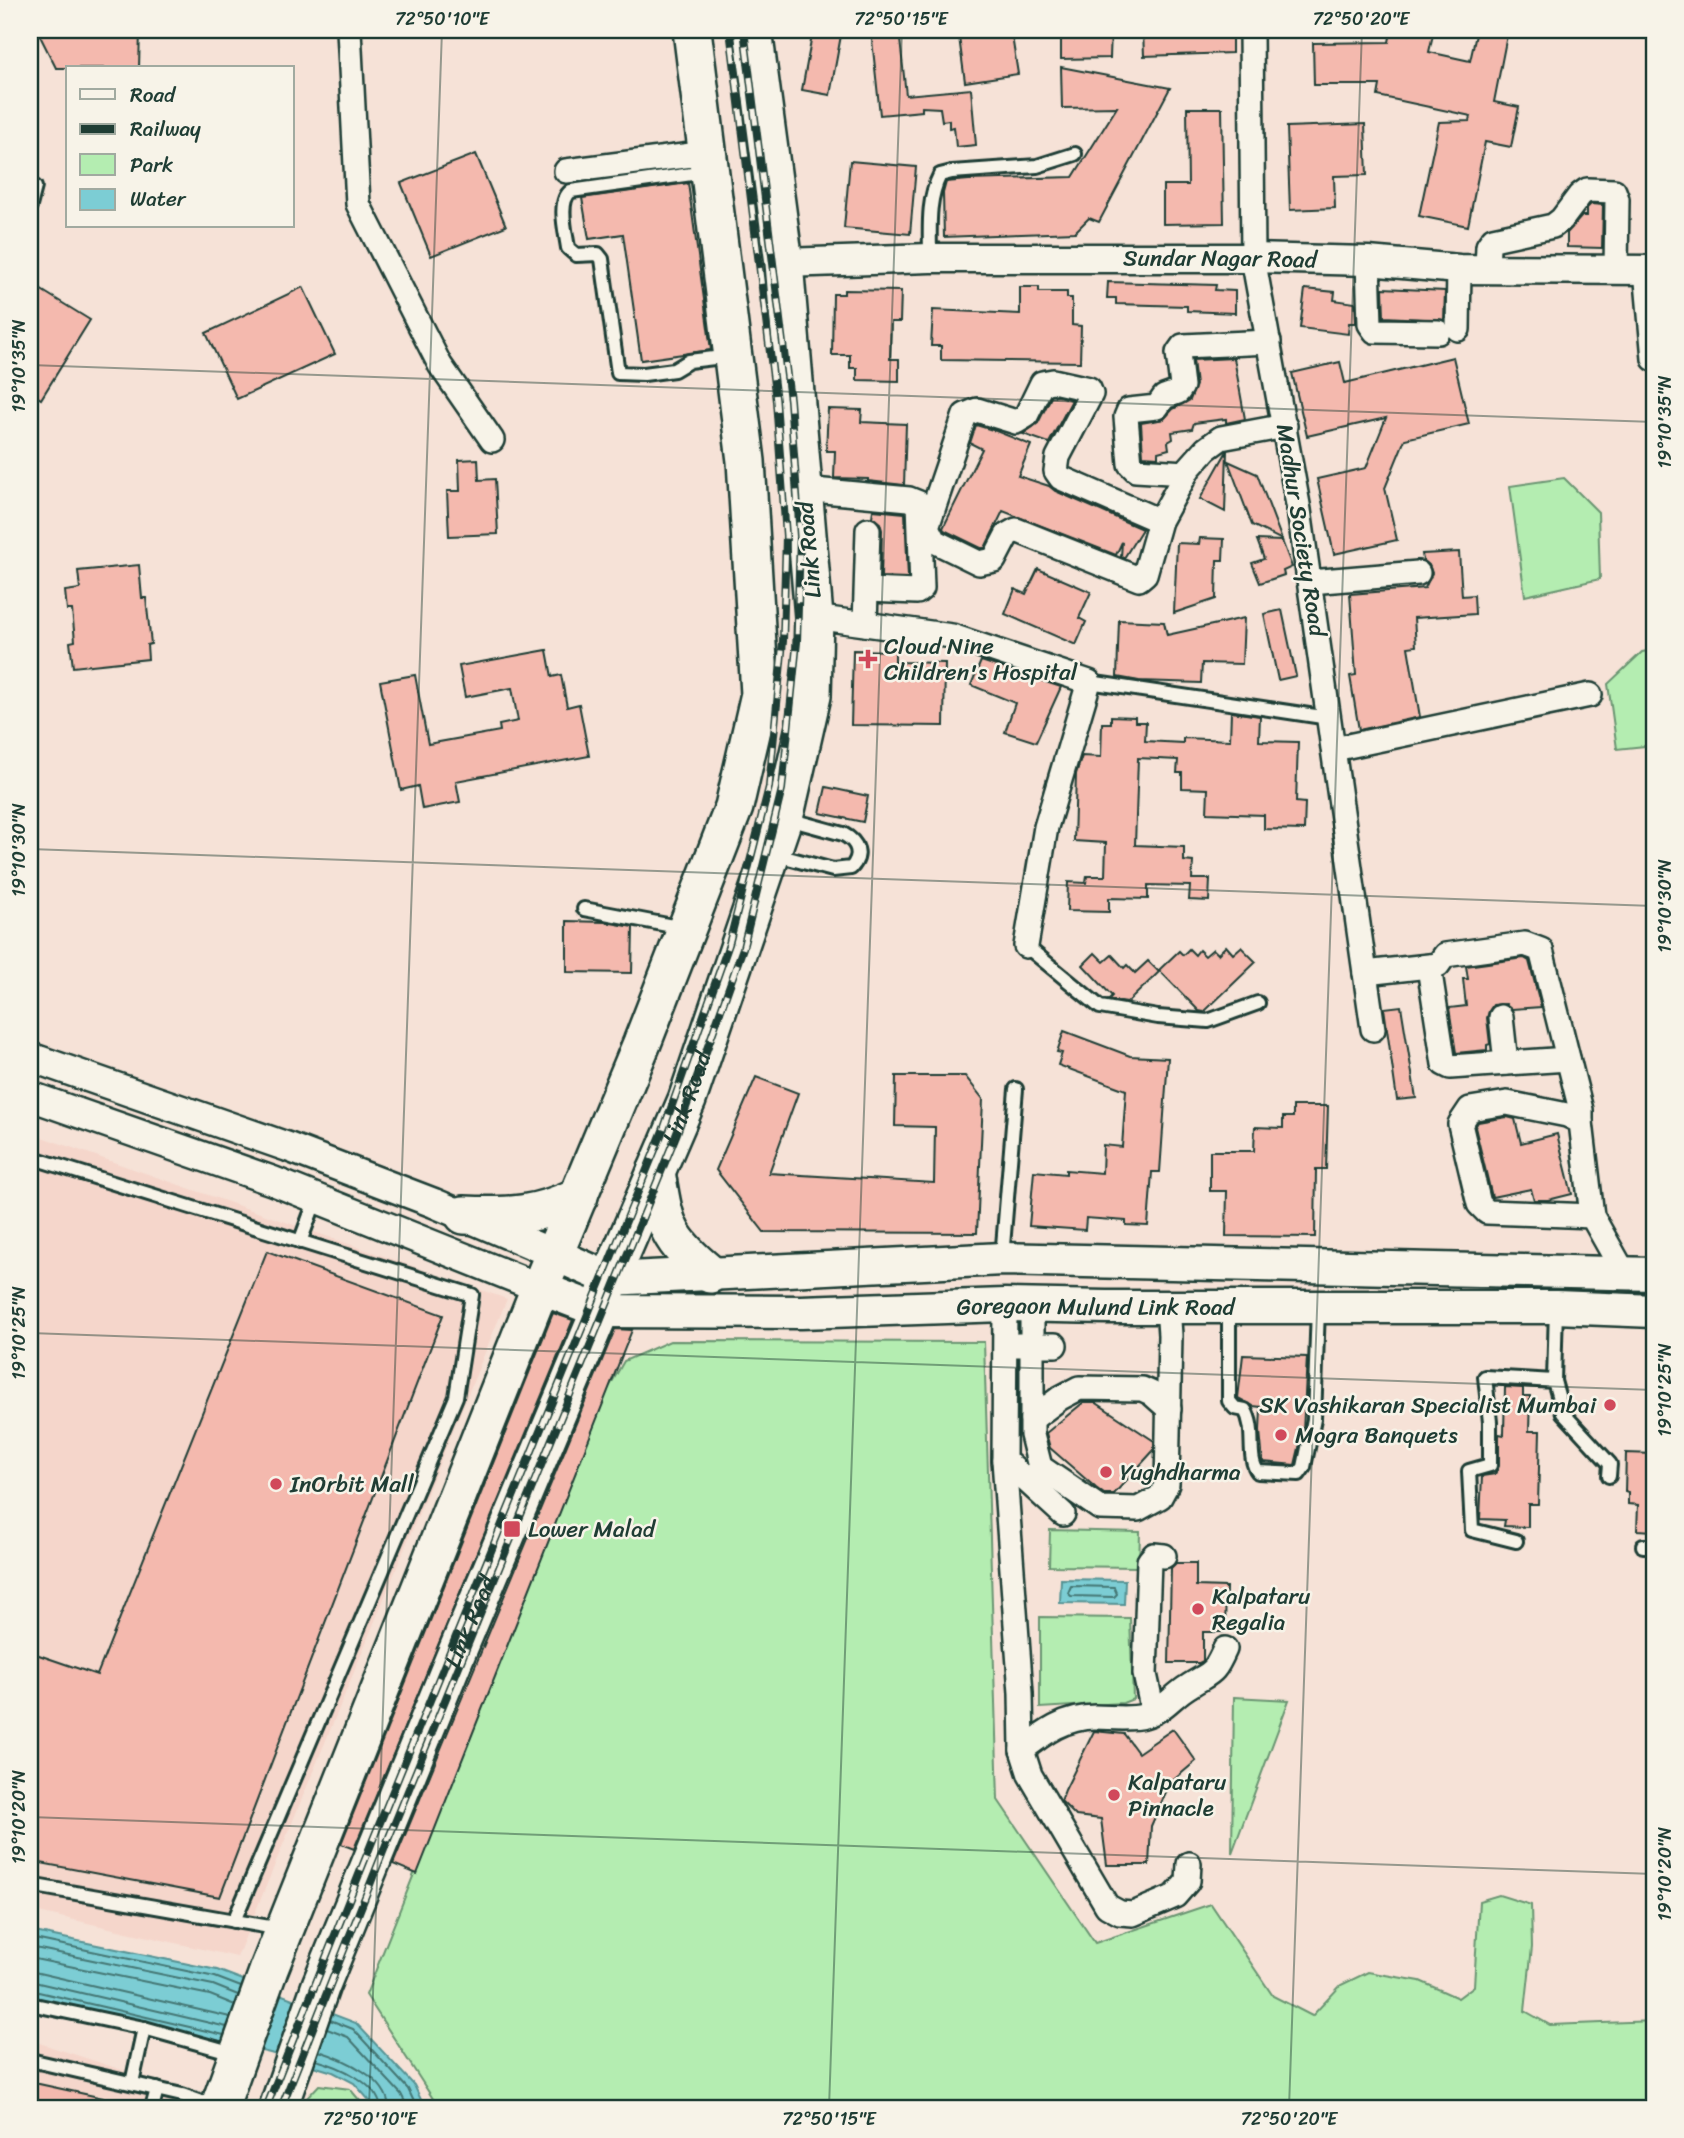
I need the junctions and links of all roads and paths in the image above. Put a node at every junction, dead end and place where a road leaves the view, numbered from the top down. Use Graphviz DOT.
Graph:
graph roads {
  1 [pos="349,30"];
  2 [pos="692,30"];
  3 [pos="753,30"];
  4 [pos="1251,30"];
  5 [pos="1075,154"];
  6 [pos="708,162"];
  7 [pos="566,171"];
  8 [pos="30,186"];
  9 [pos="30,206"];
  10 [pos="930,258"];
  11 [pos="1253,258"];
  12 [pos="1368,261"];
  13 [pos="784,263"];
  14 [pos="1459,269"];
  15 [pos="1487,269"];
  16 [pos="1616,270"];
  17 [pos="1650,270"];
  18 [pos="1269,342"];
  19 [pos="732,356"];
  20 [pos="1654,359"];
  21 [pos="1284,426"];
  22 [pos="492,440"];
  23 [pos="1186,473"];
  24 [pos="803,489"];
  25 [pos="1160,522"];
  26 [pos="868,530"];
  27 [pos="1418,573"];
  28 [pos="1310,582"];
  29 [pos="867,590"];
  30 [pos="814,617"];
  31 [pos="865,624"];
  32 [pos="1089,682"];
  33 [pos="1590,695"];
  34 [pos="1329,718"];
  35 [pos="1334,750"];
  36 [pos="784,818"];
  37 [pos="772,853"];
  38 [pos="584,909"];
  39 [pos="687,929"];
  40 [pos="1026,946"];
  41 [pos="1429,967"];
  42 [pos="1366,973"];
  43 [pos="1258,1003"];
  44 [pos="1501,1017"];
  45 [pos="1373,1028"];
  46 [pos="30,1057"];
  47 [pos="1568,1059"];
  48 [pos="1506,1063"];
  49 [pos="1016,1088"];
  50 [pos="30,1096"];
  51 [pos="1581,1122"];
  52 [pos="30,1157"];
  53 [pos="656,1172"];
  54 [pos="579,1196"];
  55 [pos="316,1199"];
  56 [pos="464,1215"];
  57 [pos="1592,1216"];
  58 [pos="300,1242"];
  59 [pos="450,1252"];
  60 [pos="554,1254"];
  61 [pos="1002,1259"];
  62 [pos="1357,1267"];
  63 [pos="1639,1273"];
  64 [pos="710,1274"];
  65 [pos="540,1288"];
  66 [pos="605,1295"];
  67 [pos="1019,1305"];
  68 [pos="1168,1307"];
  69 [pos="1229,1307"];
  70 [pos="1318,1307"];
  71 [pos="1355,1307"];
  72 [pos="1556,1307"];
  73 [pos="1654,1311"];
  74 [pos="1019,1345"];
  75 [pos="1055,1345"];
  76 [pos="1555,1381"];
  77 [pos="1169,1409"];
  78 [pos="1027,1413"];
  79 [pos="1004,1460"];
  80 [pos="1609,1476"];
  81 [pos="1063,1514"];
  82 [pos="1516,1541"];
  83 [pos="1164,1556"];
  84 [pos="1225,1649"];
  85 [pos="1153,1712"];
  86 [pos="1022,1750"];
  87 [pos="1189,1864"];
  88 [pos="30,1885"];
  89 [pos="234,1921"];
  90 [pos="284,1930"];
  91 [pos="30,2004"];
  92 [pos="144,2028"];
  93 [pos="238,2052"];
  94 [pos="30,2060"];
  95 [pos="132,2083"];
  96 [pos="157,2089"];
  97 [pos="152,2108"];
  98 [pos="219,2108"];
  99 [pos="278,2108"];
  1 -- 22 [label="street"];
  2 -- 6 [label="main road"];
  3 -- 13 [label="main road, Link Road"];
  4 -- 11 [label="street, Madhur Society Road"];
  5 -- 10 [label="lane"];
  6 -- 7 [label="street"];
  6 -- 19 [label="main road"];
  6 -- 19 [label="lane"];
  8 -- 9 [label="lane"];
  10 -- 11 [label="street, Sundar Nagar Road"];
  10 -- 13 [label="street, Sundar Nagar Road"];
  11 -- 12 [label="street, Sundar Nagar Road"];
  11 -- 18 [label="street, Madhur Society Road"];
  12 -- 14 [label="street, Sundar Nagar Road"];
  12 -- 14 [label="street"];
  13 -- 24 [label="main road, Link Road"];
  14 -- 15 [label="street, Sundar Nagar Road"];
  15 -- 16 [label="street, Sundar Nagar Road"];
  15 -- 16 [label="street"];
  16 -- 17 [label="street, Sundar Nagar Road"];
  17 -- 20 [label="street"];
  18 -- 21 [label="street, Madhur Society Road"];
  18 -- 23 [label="street"];
  19 -- 39 [label="main road"];
  21 -- 23 [label="street"];
  21 -- 28 [label="street, Madhur Society Road"];
  23 -- 25 [label="street"];
  24 -- 29 [label="street"];
  24 -- 30 [label="main road, Link Road"];
  25 -- 25 [label="street"];
  26 -- 29 [label="street"];
  27 -- 28 [label="street"];
  28 -- 34 [label="street, Madhur Society Road"];
  29 -- 31 [label="street"];
  30 -- 31 [label="street"];
  30 -- 36 [label="main road, Link Road"];
  31 -- 32 [label="street"];
  32 -- 34 [label="lane"];
  32 -- 40 [label="street"];
  33 -- 35 [label="street"];
  34 -- 35 [label="street, Madhur Society Road"];
  35 -- 42 [label="street, Madhur Society Road"];
  36 -- 37 [label="main road, Link Road"];
  36 -- 37 [label="lane"];
  37 -- 53 [label="main road, Link Road"];
  38 -- 39 [label="lane"];
  39 -- 54 [label="main road"];
  40 -- 43 [label="lane"];
  41 -- 42 [label="street"];
  41 -- 47 [label="street"];
  41 -- 48 [label="street"];
  42 -- 45 [label="street, Madhur Society Road"];
  44 -- 48 [label="street"];
  46 -- 56 [label="street"];
  47 -- 48 [label="street"];
  47 -- 51 [label="street"];
  49 -- 61 [label="lane"];
  50 -- 55 [label="street"];
  51 -- 57 [label="street"];
  51 -- 57 [label="street"];
  52 -- 58 [label="lane"];
  53 -- 64 [label="main road"];
  53 -- 66 [label="main road, Link Road"];
  54 -- 56 [label="main road"];
  54 -- 60 [label="main road"];
  55 -- 58 [label="lane"];
  55 -- 59 [label="street"];
  56 -- 59 [label="street"];
  56 -- 60 [label="street"];
  57 -- 63 [label="street"];
  58 -- 89 [label="lane"];
  59 -- 65 [label="street"];
  60 -- 65 [label="main road"];
  60 -- 66 [label="main road"];
  61 -- 62 [label="main road, Goregaon Mulund Link Road"];
  61 -- 64 [label="main road, Goregaon Mulund Link Road"];
  62 -- 63 [label="main road, Goregaon Mulund Link Road"];
  62 -- 71 [label="main road"];
  64 -- 66 [label="main road, Goregaon Mulund Link Road"];
  65 -- 66 [label="main road, Goregaon Mulund Link Road"];
  65 -- 90 [label="main road"];
  66 -- 67 [label="main road, Goregaon Mulund Link Road"];
  66 -- 99 [label="main road, Link Road"];
  67 -- 68 [label="main road, Goregaon Mulund Link Road"];
  67 -- 74 [label="street"];
  68 -- 69 [label="main road, Goregaon Mulund Link Road"];
  68 -- 77 [label="street"];
  69 -- 70 [label="main road, Goregaon Mulund Link Road"];
  69 -- 70 [label="lane"];
  70 -- 71 [label="main road, Goregaon Mulund Link Road"];
  71 -- 72 [label="main road, Goregaon Mulund Link Road"];
  72 -- 73 [label="main road, Goregaon Mulund Link Road"];
  72 -- 76 [label="lane"];
  74 -- 75 [label="street"];
  74 -- 78 [label="street"];
  74 -- 79 [label="street"];
  76 -- 80 [label="lane"];
  76 -- 82 [label="lane"];
  77 -- 78 [label="street"];
  77 -- 78 [label="street"];
  79 -- 81 [label="street"];
  79 -- 86 [label="street"];
  83 -- 85 [label="street"];
  84 -- 85 [label="street"];
  85 -- 86 [label="street"];
  86 -- 87 [label="street"];
  88 -- 89 [label="lane"];
  89 -- 90 [label="lane"];
  90 -- 93 [label="main road"];
  91 -- 92 [label="lane"];
  92 -- 93 [label="lane"];
  92 -- 95 [label="lane"];
  93 -- 98 [label="main road"];
  94 -- 95 [label="lane"];
  95 -- 96 [label="lane"];
  96 -- 97 [label="lane"];
  96 -- 98 [label="lane"];
}
